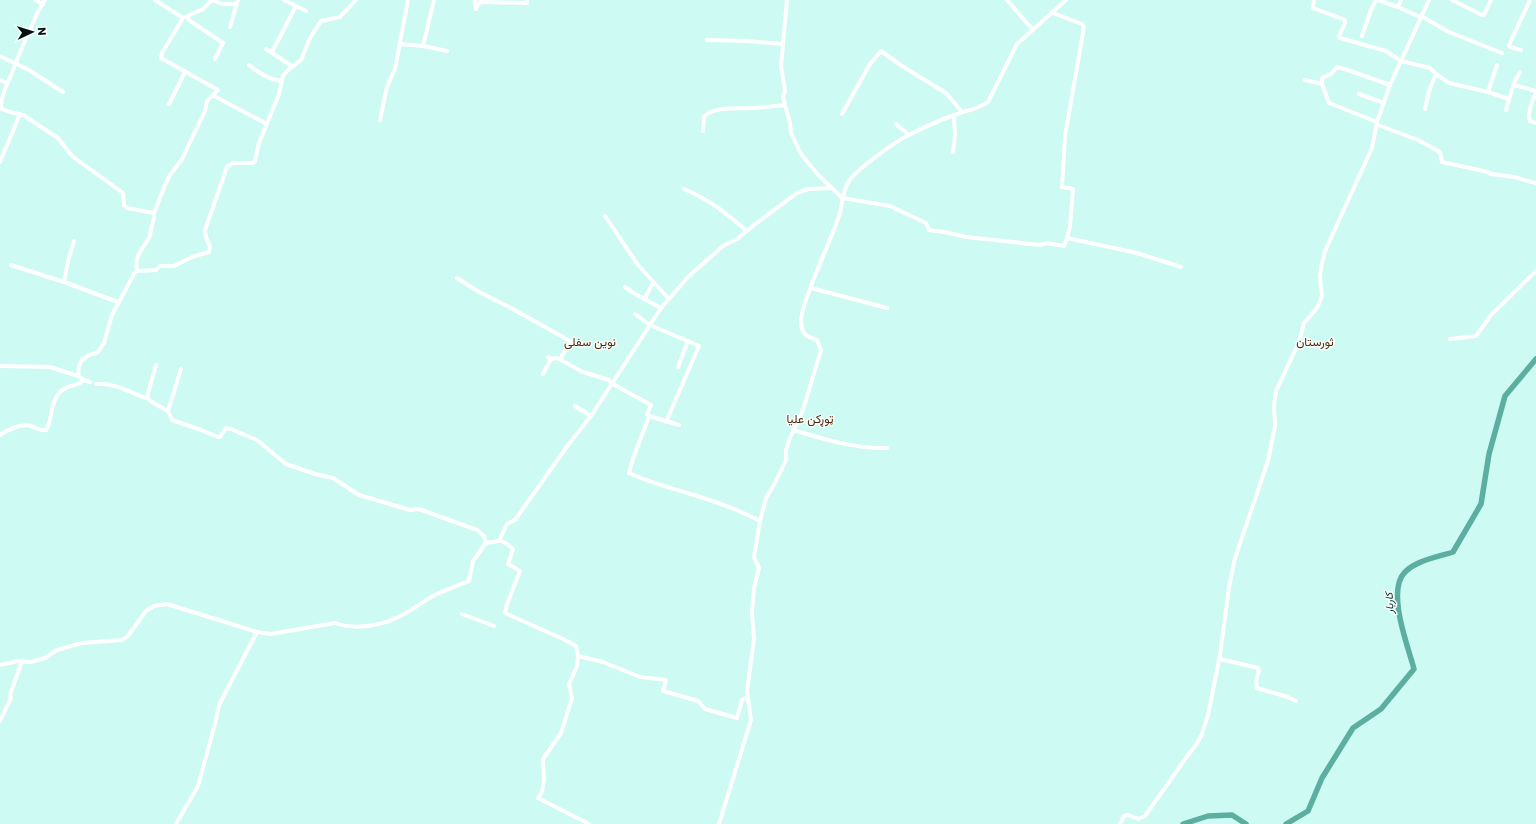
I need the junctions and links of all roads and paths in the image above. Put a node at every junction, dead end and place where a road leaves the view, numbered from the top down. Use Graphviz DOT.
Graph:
graph roads {
  1 [pos="35,0"];
  2 [pos="154,0"];
  3 [pos="284,0"];
  4 [pos="356,0"];
  5 [pos="408,0"];
  6 [pos="434,0"];
  7 [pos="475,0"];
  8 [pos="527,0"];
  9 [pos="786,0"];
  10 [pos="1006,0"];
  11 [pos="1066,0"];
  12 [pos="1314,0"];
  13 [pos="1377,0"];
  14 [pos="1401,0"];
  15 [pos="1429,0"];
  16 [pos="1452,0"];
  17 [pos="1491,0"];
  18 [pos="1530,0"];
  19 [pos="44,2"];
  20 [pos="237,2"];
  21 [pos="296,6"];
  22 [pos="1398,7"];
  23 [pos="306,11"];
  24 [pos="1052,13"];
  25 [pos="188,16"];
  26 [pos="1421,17"];
  27 [pos="183,18"];
  28 [pos="230,27"];
  29 [pos="1033,30"];
  30 [pos="1362,36"];
  31 [pos="707,40"];
  32 [pos="400,44"];
  33 [pos="782,44"];
  34 [pos="424,46"];
  35 [pos="266,49"];
  36 [pos="1521,50"];
  37 [pos="447,51"];
  38 [pos="272,52"];
  39 [pos="1502,53"];
  40 [pos="0,56"];
  41 [pos="215,59"];
  42 [pos="1401,61"];
  43 [pos="15,63"];
  44 [pos="249,65"];
  45 [pos="1497,65"];
  46 [pos="292,66"];
  47 [pos="185,72"];
  48 [pos="1520,72"];
  49 [pos="1436,74"];
  50 [pos="0,80"];
  51 [pos="1305,80"];
  52 [pos="281,81"];
  53 [pos="7,83"];
  54 [pos="1322,84"];
  55 [pos="1390,85"];
  56 [pos="1514,85"];
  57 [pos="63,92"];
  58 [pos="1488,92"];
  59 [pos="1536,92"];
  60 [pos="1359,94"];
  61 [pos="214,96"];
  62 [pos="1509,99"];
  63 [pos="1384,103"];
  64 [pos="169,104"];
  65 [pos="785,105"];
  66 [pos="0,108"];
  67 [pos="1425,109"];
  68 [pos="1506,110"];
  69 [pos="962,112"];
  70 [pos="20,114"];
  71 [pos="842,114"];
  72 [pos="954,116"];
  73 [pos="380,120"];
  74 [pos="1536,123"];
  75 [pos="267,124"];
  76 [pos="896,124"];
  77 [pos="1377,124"];
  78 [pos="703,131"];
  79 [pos="908,135"];
  80 [pos="953,152"];
  81 [pos="0,162"];
  82 [pos="1536,183"];
  83 [pos="832,188"];
  84 [pos="684,189"];
  85 [pos="842,198"];
  86 [pos="154,213"];
  87 [pos="605,216"];
  88 [pos="747,231"];
  89 [pos="1067,238"];
  90 [pos="74,241"];
  91 [pos="11,265"];
  92 [pos="1181,266"];
  93 [pos="137,271"];
  94 [pos="1536,271"];
  95 [pos="456,278"];
  96 [pos="64,282"];
  97 [pos="653,284"];
  98 [pos="626,287"];
  99 [pos="811,288"];
  100 [pos="644,298"];
  101 [pos="668,298"];
  102 [pos="118,302"];
  103 [pos="661,308"];
  104 [pos="887,308"];
  105 [pos="635,314"];
  106 [pos="650,325"];
  107 [pos="1450,339"];
  108 [pos="570,341"];
  109 [pos="688,341"];
  110 [pos="579,346"];
  111 [pos="560,360"];
  112 [pos="156,364"];
  113 [pos="0,366"];
  114 [pos="678,366"];
  115 [pos="181,369"];
  116 [pos="543,374"];
  117 [pos="78,376"];
  118 [pos="84,380"];
  119 [pos="90,382"];
  120 [pos="611,383"];
  121 [pos="96,384"];
  122 [pos="153,384"];
  123 [pos="147,397"];
  124 [pos="575,406"];
  125 [pos="168,411"];
  126 [pos="591,416"];
  127 [pos="649,416"];
  128 [pos="666,422"];
  129 [pos="679,425"];
  130 [pos="793,430"];
  131 [pos="0,435"];
  132 [pos="887,448"];
  133 [pos="760,521"];
  134 [pos="499,540"];
  135 [pos="486,542"];
  136 [pos="462,614"];
  137 [pos="494,626"];
  138 [pos="257,632"];
  139 [pos="578,656"];
  140 [pos="1220,659"];
  141 [pos="22,661"];
  142 [pos="0,665"];
  143 [pos="748,697"];
  144 [pos="1296,701"];
  145 [pos="0,721"];
  146 [pos="176,824"];
  147 [pos="589,824"];
  148 [pos="719,824"];
  149 [pos="1120,824"];
  1 -- 19 [label="street"];
  2 -- 27 [label="street"];
  3 -- 21 [label="street"];
  4 -- 46 [label="street"];
  5 -- 32 [label="street"];
  6 -- 34 [label="street"];
  7 -- 8 [label="street"];
  9 -- 33 [label="street"];
  10 -- 29 [label="street"];
  11 -- 24 [label="street"];
  12 -- 42 [label="street"];
  13 -- 22 [label="street"];
  13 -- 30 [label="street"];
  14 -- 22 [label="street"];
  15 -- 26 [label="street"];
  16 -- 17 [label="street"];
  18 -- 36 [label="street"];
  19 -- 43 [label="street"];
  20 -- 25 [label="street"];
  20 -- 28 [label="street"];
  21 -- 23 [label="street"];
  21 -- 38 [label="street"];
  22 -- 26 [label="street"];
  24 -- 29 [label="street"];
  24 -- 89 [label="street"];
  25 -- 27 [label="street"];
  25 -- 41 [label="street"];
  26 -- 39 [label="street"];
  26 -- 42 [label="street"];
  27 -- 47 [label="street"];
  29 -- 69 [label="street"];
  31 -- 33 [label="street"];
  32 -- 34 [label="street"];
  32 -- 73 [label="street"];
  33 -- 65 [label="street"];
  34 -- 37 [label="street"];
  35 -- 38 [label="street"];
  38 -- 46 [label="street"];
  40 -- 43 [label="street"];
  42 -- 49 [label="street"];
  42 -- 55 [label="street"];
  43 -- 53 [label="street"];
  43 -- 57 [label="street"];
  44 -- 52 [label="street"];
  45 -- 58 [label="street"];
  46 -- 52 [label="street"];
  47 -- 61 [label="street"];
  47 -- 64 [label="street"];
  48 -- 56 [label="street"];
  49 -- 58 [label="street"];
  49 -- 67 [label="street"];
  50 -- 53 [label="street"];
  51 -- 54 [label="street"];
  52 -- 75 [label="street"];
  53 -- 66 [label="street"];
  54 -- 55 [label="street"];
  54 -- 77 [label="street"];
  55 -- 63 [label="street"];
  56 -- 59 [label="street"];
  56 -- 62 [label="street"];
  58 -- 62 [label="street"];
  59 -- 74 [label="street"];
  60 -- 63 [label="street"];
  61 -- 75 [label="street"];
  61 -- 86 [label="street"];
  62 -- 68 [label="street"];
  63 -- 77 [label="street"];
  65 -- 78 [label="street"];
  65 -- 83 [label="street"];
  66 -- 70 [label="street"];
  69 -- 71 [label="street"];
  69 -- 72 [label="street"];
  70 -- 81 [label="street"];
  70 -- 86 [label="street"];
  72 -- 79 [label="street"];
  72 -- 80 [label="street"];
  75 -- 93 [label="street"];
  76 -- 79 [label="street"];
  77 -- 82 [label="street"];
  77 -- 140 [label="street"];
  79 -- 85 [label="street"];
  83 -- 85 [label="street"];
  83 -- 88 [label="street"];
  84 -- 88 [label="street"];
  85 -- 89 [label="street"];
  85 -- 99 [label="street"];
  86 -- 93 [label="street"];
  87 -- 97 [label="street"];
  88 -- 101 [label="street"];
  89 -- 92 [label="street"];
  90 -- 96 [label="street"];
  91 -- 96 [label="street"];
  93 -- 102 [label="street"];
  94 -- 107 [label="street"];
  95 -- 108 [label="street"];
  96 -- 102 [label="street"];
  97 -- 100 [label="street"];
  97 -- 101 [label="street"];
  98 -- 100 [label="street"];
  99 -- 104 [label="street"];
  99 -- 130 [label="street"];
  100 -- 103 [label="street"];
  101 -- 103 [label="street"];
  102 -- 117 [label="street"];
  103 -- 106 [label="street"];
  105 -- 106 [label="street"];
  106 -- 109 [label="street"];
  106 -- 120 [label="street"];
  108 -- 110 [label="street"];
  108 -- 111 [label="street"];
  109 -- 114 [label="street"];
  109 -- 128 [label="street"];
  111 -- 116 [label="street"];
  111 -- 120 [label="street"];
  112 -- 123 [label="street"];
  113 -- 117 [label="street"];
  115 -- 125 [label="street"];
  117 -- 118 [label="street"];
  118 -- 119 [label="street"];
  118 -- 131 [label="street"];
  120 -- 126 [label="street"];
  120 -- 127 [label="street"];
  121 -- 123 [label="street"];
  122 -- 123 [label="street"];
  123 -- 125 [label="street"];
  124 -- 126 [label="street"];
  125 -- 135 [label="street"];
  126 -- 134 [label="street"];
  127 -- 128 [label="street"];
  127 -- 133 [label="street"];
  128 -- 129 [label="street"];
  130 -- 132 [label="street"];
  130 -- 133 [label="street"];
  133 -- 143 [label="street"];
  134 -- 135 [label="street"];
  134 -- 139 [label="street"];
  135 -- 138 [label="street"];
  136 -- 137 [label="street"];
  138 -- 141 [label="street"];
  138 -- 146 [label="street"];
  139 -- 143 [label="street"];
  139 -- 147 [label="street"];
  140 -- 144 [label="street"];
  140 -- 149 [label="street"];
  141 -- 142 [label="street"];
  141 -- 145 [label="street"];
  143 -- 148 [label="street"];
}
